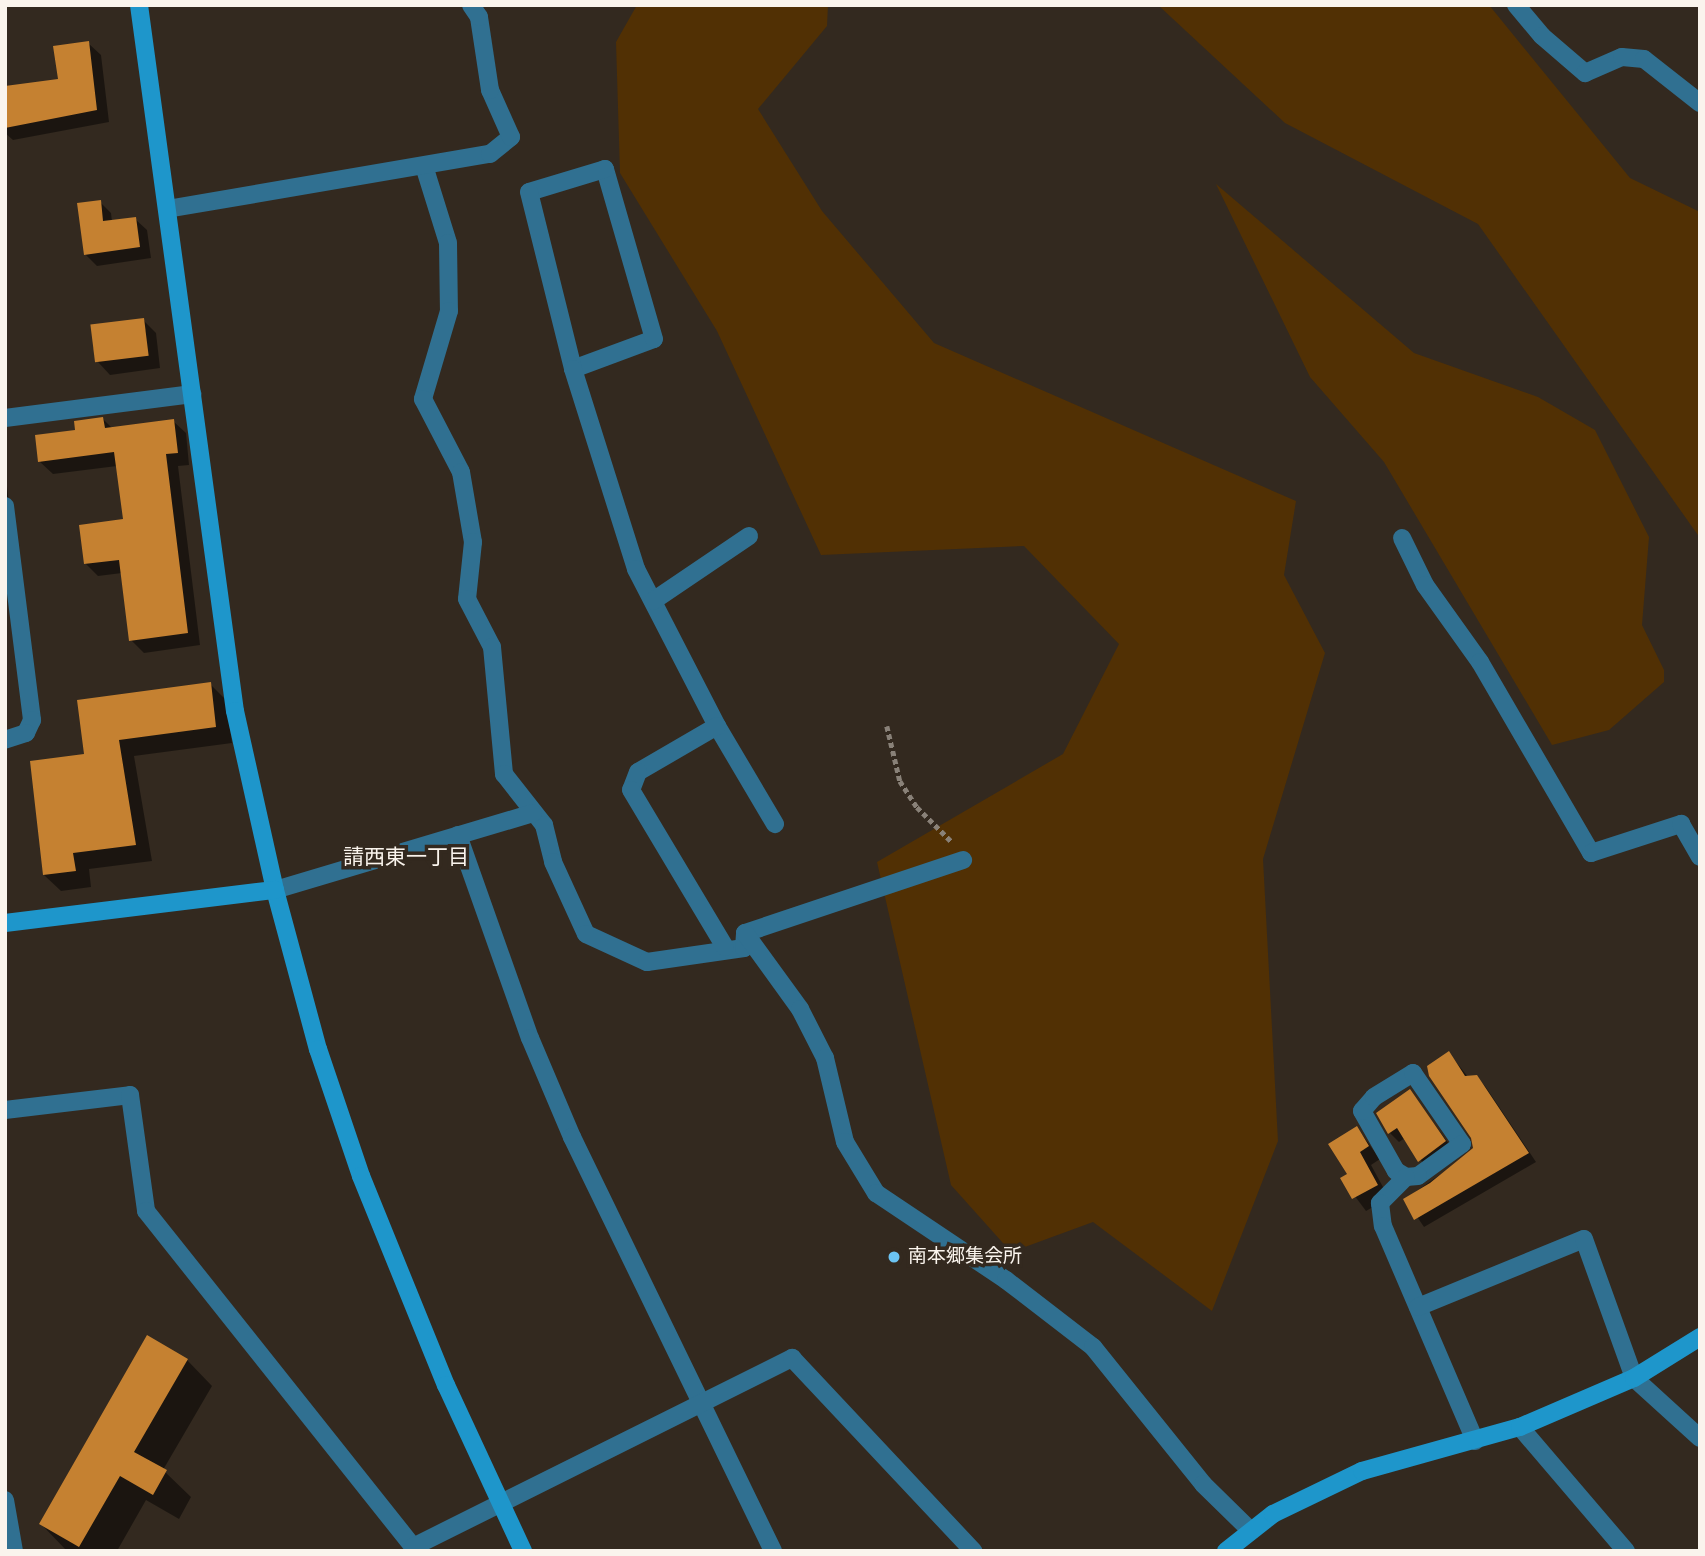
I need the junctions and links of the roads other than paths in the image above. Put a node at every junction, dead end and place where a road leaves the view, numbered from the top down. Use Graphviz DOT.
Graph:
graph roads {
  1 [pos="139,5"];
  2 [pos="471,5"];
  3 [pos="1516,5"];
  4 [pos="1700,103"];
  5 [pos="425,169"];
  6 [pos="167,209"];
  7 [pos="573,369"];
  8 [pos="192,394"];
  9 [pos="5,418"];
  10 [pos="5,506"];
  11 [pos="749,536"];
  12 [pos="1402,538"];
  13 [pos="11,591"];
  14 [pos="653,601"];
  15 [pos="718,726"];
  16 [pos="5,740"];
  17 [pos="533,813"];
  18 [pos="775,824"];
  19 [pos="458,835"];
  20 [pos="1700,857"];
  21 [pos="963,860"];
  22 [pos="275,890"];
  23 [pos="5,923"];
  24 [pos="746,933"];
  25 [pos="725,947"];
  26 [pos="5,1110"];
  27 [pos="1406,1177"];
  28 [pos="1418,1307"];
  29 [pos="1700,1337"];
  30 [pos="1634,1378"];
  31 [pos="702,1404"];
  32 [pos="1520,1427"];
  33 [pos="1700,1438"];
  34 [pos="1475,1441"];
  35 [pos="5,1500"];
  36 [pos="501,1506"];
  37 [pos="1247,1540"];
  38 [pos="14,1551"];
  39 [pos="523,1551"];
  40 [pos="773,1551"];
  41 [pos="973,1551"];
  42 [pos="1226,1551"];
  43 [pos="1626,1551"];
  1 -- 6 [label="street"];
  2 -- 5 [label="street"];
  3 -- 4 [label="street"];
  5 -- 6 [label="street"];
  5 -- 17 [label="street"];
  6 -- 8 [label="street"];
  7 -- 7 [label="street"];
  7 -- 14 [label="street"];
  8 -- 9 [label="street"];
  8 -- 22 [label="street"];
  10 -- 13 [label="street"];
  11 -- 14 [label="street"];
  12 -- 20 [label="street"];
  13 -- 16 [label="street"];
  14 -- 15 [label="street"];
  15 -- 18 [label="street"];
  15 -- 25 [label="street"];
  17 -- 19 [label="street"];
  17 -- 25 [label="street"];
  19 -- 22 [label="street"];
  19 -- 31 [label="street"];
  21 -- 24 [label="street"];
  22 -- 23 [label="street"];
  22 -- 36 [label="street"];
  24 -- 25 [label="street"];
  24 -- 37 [label="street"];
  26 -- 36 [label="street"];
  27 -- 27 [label="street"];
  27 -- 28 [label="street"];
  28 -- 30 [label="street"];
  28 -- 34 [label="street"];
  29 -- 30 [label="street"];
  30 -- 32 [label="street"];
  30 -- 33 [label="street"];
  31 -- 36 [label="street"];
  31 -- 40 [label="street"];
  31 -- 41 [label="street"];
  32 -- 34 [label="street"];
  32 -- 43 [label="street"];
  34 -- 37 [label="street"];
  35 -- 38 [label="street"];
  36 -- 39 [label="street"];
  37 -- 42 [label="street"];
}
